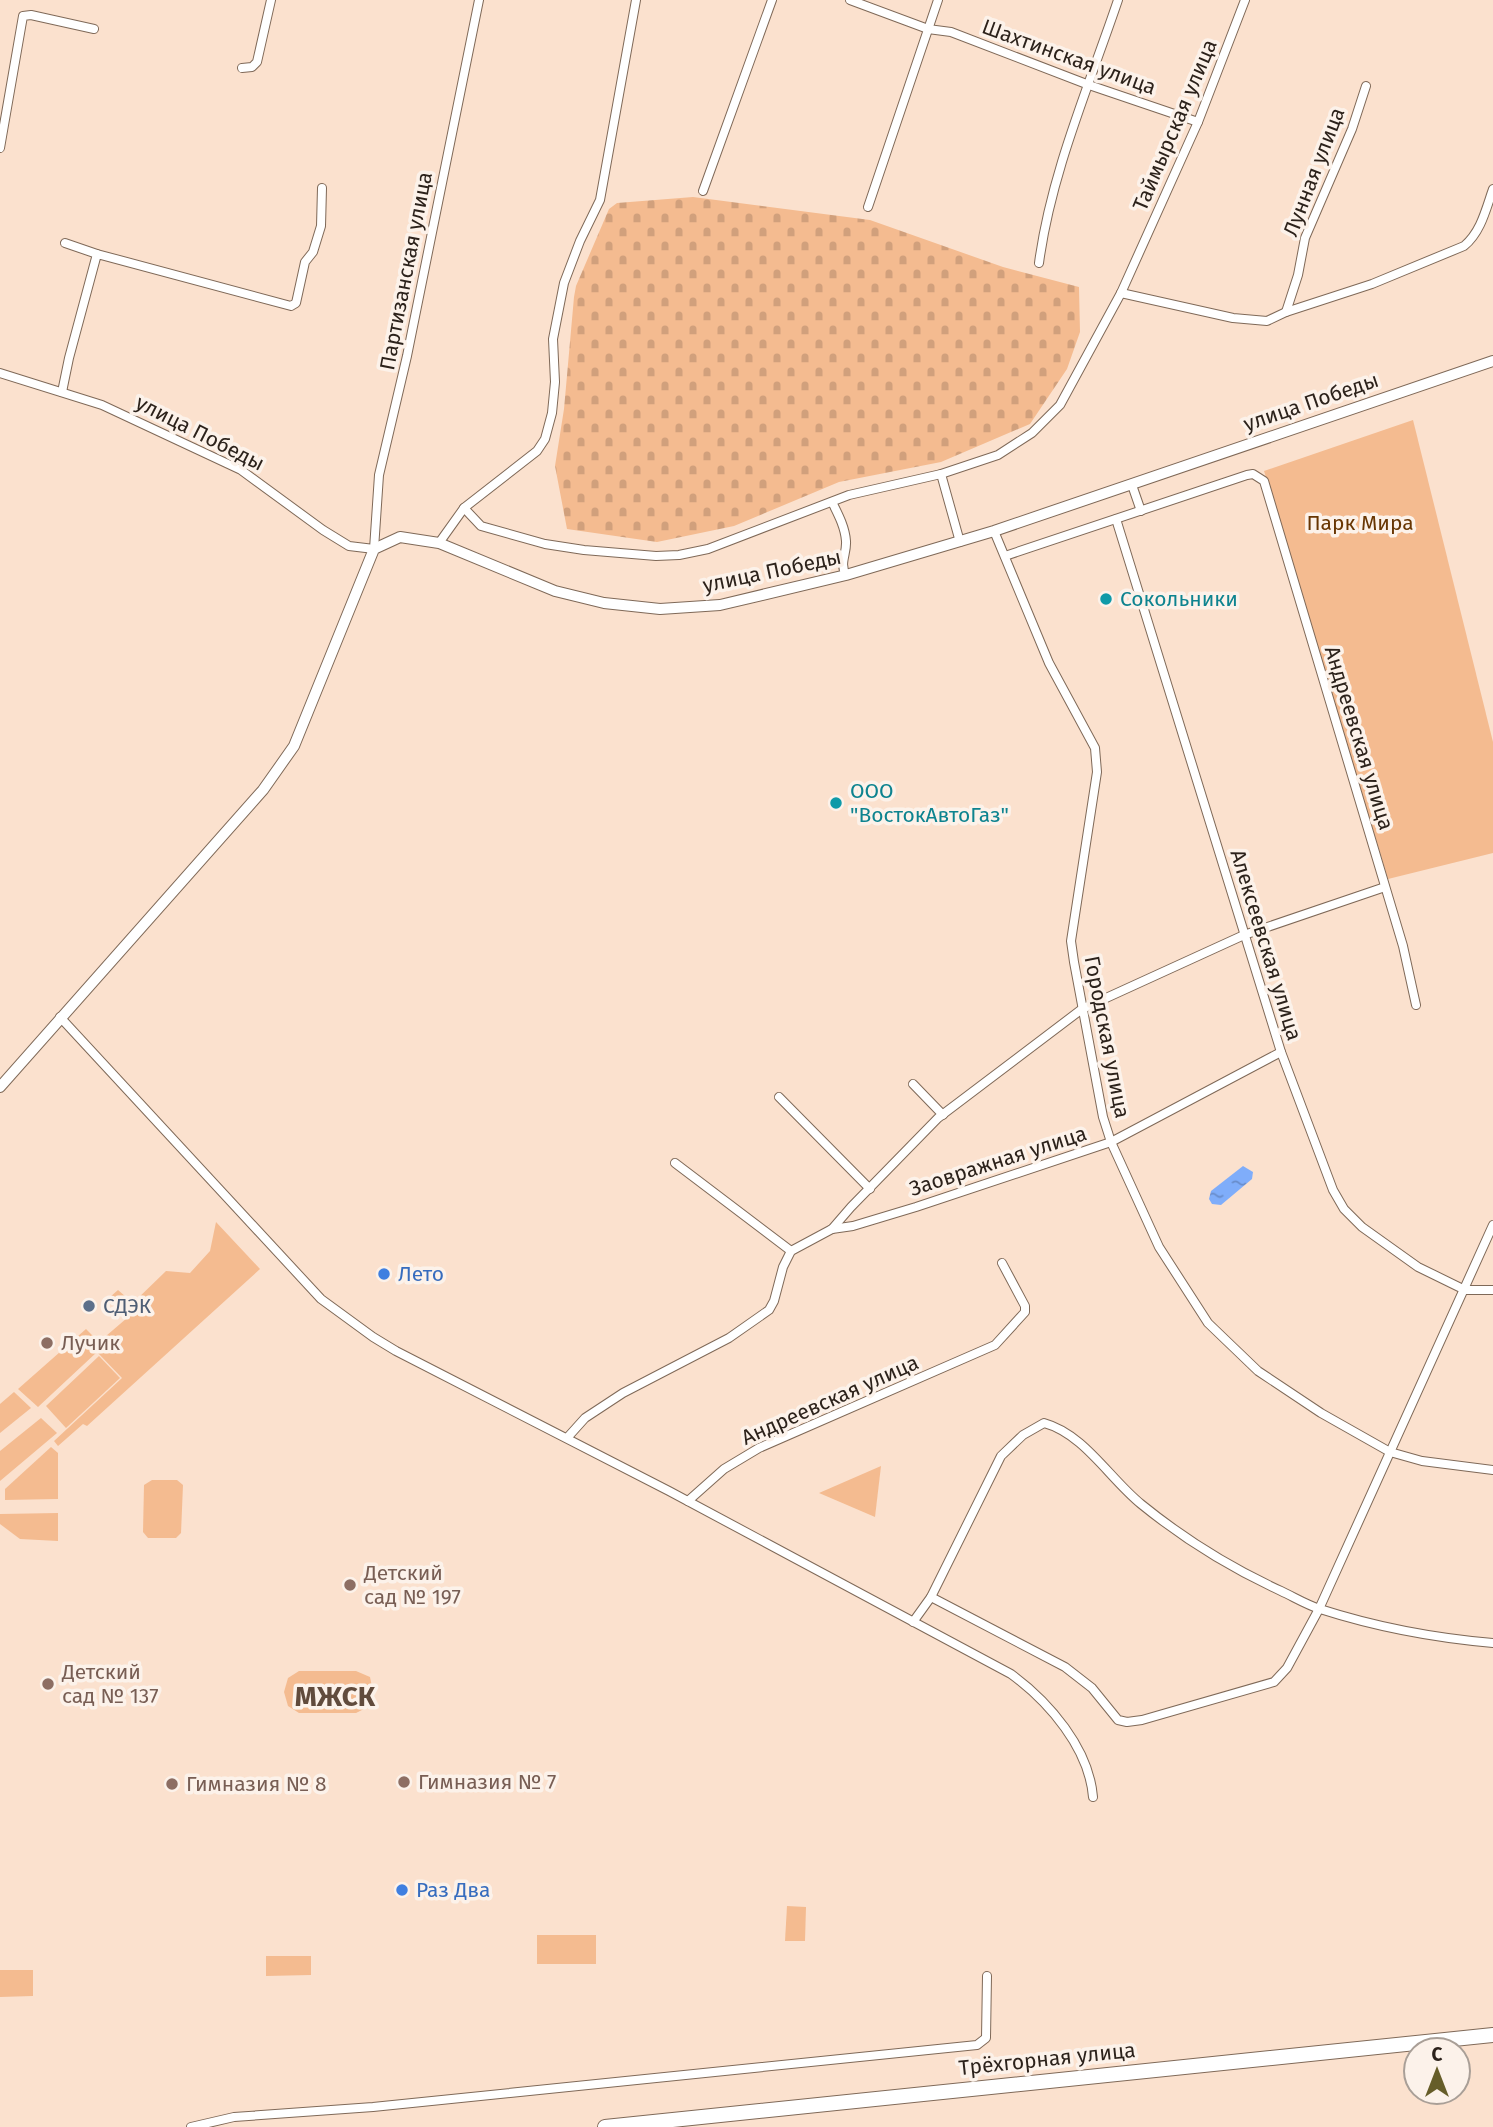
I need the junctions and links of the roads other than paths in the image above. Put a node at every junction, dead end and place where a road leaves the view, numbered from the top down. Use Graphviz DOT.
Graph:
graph roads {
  1 [pos="271,0"];
  2 [pos="479,0"];
  3 [pos="636,0"];
  4 [pos="772,0"];
  5 [pos="850,0"];
  6 [pos="938,0"];
  7 [pos="1118,0"];
  8 [pos="1245,0"];
  9 [pos="94,29"];
  10 [pos="928,29"];
  11 [pos="242,68"];
  12 [pos="1089,85"];
  13 [pos="1366,86"];
  14 [pos="1198,122"];
  15 [pos="0,148"];
  16 [pos="322,188"];
  17 [pos="1493,189"];
  18 [pos="703,191"];
  19 [pos="868,207"];
  20 [pos="65,243"];
  21 [pos="97,254"];
  22 [pos="1039,263"];
  23 [pos="1121,293"];
  24 [pos="1286,312"];
  25 [pos="1493,361"];
  26 [pos="0,373"];
  27 [pos="62,392"];
  28 [pos="941,474"];
  29 [pos="1132,485"];
  30 [pos="832,502"];
  31 [pos="464,508"];
  32 [pos="1141,511"];
  33 [pos="1116,519"];
  34 [pos="994,531"];
  35 [pos="960,542"];
  36 [pos="439,543"];
  37 [pos="374,550"];
  38 [pos="1005,556"];
  39 [pos="846,575"];
  40 [pos="1385,887"];
  41 [pos="1244,934"];
  42 [pos="1416,1005"];
  43 [pos="1082,1009"];
  44 [pos="60,1017"];
  45 [pos="1282,1052"];
  46 [pos="913,1084"];
  47 [pos="0,1087"];
  48 [pos="779,1097"];
  49 [pos="947,1112"];
  50 [pos="1111,1142"];
  51 [pos="675,1163"];
  52 [pos="870,1189"];
  53 [pos="1493,1225"];
  54 [pos="832,1229"];
  55 [pos="791,1251"];
  56 [pos="1002,1263"];
  57 [pos="1465,1290"];
  58 [pos="1493,1290"];
  59 [pos="567,1438"];
  60 [pos="1390,1452"];
  61 [pos="1493,1470"];
  62 [pos="688,1501"];
  63 [pos="931,1597"];
  64 [pos="1319,1609"];
  65 [pos="913,1622"];
  66 [pos="1493,1643"];
  67 [pos="1093,1797"];
  68 [pos="987,1976"];
  69 [pos="1493,2035"];
  70 [pos="191,2127"];
  71 [pos="605,2127"];
  1 -- 11 [label="street"];
  2 -- 37 [label="street, Партизанская улица"];
  3 -- 31 [label="street"];
  4 -- 18 [label="street"];
  5 -- 10 [label="street, Шахтинская улица"];
  6 -- 10 [label="street"];
  7 -- 12 [label="street"];
  8 -- 14 [label="street, Таймырская улица"];
  9 -- 15 [label="street"];
  10 -- 12 [label="street, Шахтинская улица"];
  10 -- 19 [label="street"];
  12 -- 14 [label="street, Шахтинская улица"];
  12 -- 22 [label="street"];
  13 -- 24 [label="street, Лунная улица"];
  14 -- 23 [label="street, Таймырская улица"];
  16 -- 21 [label="street"];
  17 -- 24 [label="street"];
  20 -- 21 [label="street"];
  21 -- 27 [label="street"];
  23 -- 24 [label="street"];
  23 -- 28 [label="street, Таймырская улица"];
  25 -- 29 [label="street, улица Победы"];
  26 -- 27 [label="street, улица Победы"];
  27 -- 37 [label="street, улица Победы"];
  28 -- 30 [label="street, Таймырская улица"];
  28 -- 35 [label="street"];
  29 -- 32 [label="street"];
  29 -- 34 [label="street, улица Победы"];
  30 -- 31 [label="street, Таймырская улица"];
  30 -- 39 [label="street"];
  31 -- 36 [label="street"];
  32 -- 33 [label="street"];
  32 -- 40 [label="street, Андреевская улица"];
  33 -- 38 [label="street"];
  33 -- 41 [label="street, Алексеевская улица"];
  34 -- 35 [label="street, улица Победы"];
  34 -- 38 [label="street, Городская улица"];
  35 -- 39 [label="street, улица Победы"];
  36 -- 37 [label="street, улица Победы"];
  36 -- 39 [label="street, улица Победы"];
  37 -- 44 [label="street"];
  38 -- 43 [label="street, Городская улица"];
  40 -- 41 [label="street"];
  40 -- 42 [label="street, Андреевская улица"];
  41 -- 43 [label="street"];
  41 -- 45 [label="street, Алексеевская улица"];
  43 -- 49 [label="street"];
  43 -- 50 [label="street, Городская улица"];
  44 -- 47 [label="street"];
  44 -- 59 [label="street"];
  45 -- 50 [label="street, Заовражная улица"];
  45 -- 57 [label="street, Алексеевская улица"];
  46 -- 49 [label="street"];
  48 -- 52 [label="street"];
  49 -- 52 [label="street"];
  50 -- 54 [label="street, Заовражная улица"];
  50 -- 60 [label="street, Городская улица"];
  51 -- 55 [label="street"];
  52 -- 54 [label="street"];
  53 -- 57 [label="street"];
  54 -- 55 [label="street"];
  55 -- 59 [label="street"];
  56 -- 62 [label="street, Андреевская улица"];
  57 -- 58 [label="street, Алексеевская улица"];
  57 -- 60 [label="street"];
  59 -- 62 [label="street"];
  60 -- 61 [label="street, Городская улица"];
  60 -- 64 [label="street"];
  62 -- 65 [label="street"];
  63 -- 64 [label="street"];
  63 -- 64 [label="street"];
  63 -- 65 [label="street"];
  64 -- 66 [label="street"];
  65 -- 67 [label="street"];
  68 -- 70 [label="street"];
  69 -- 71 [label="highway, Трёхгорная улица"];
}
